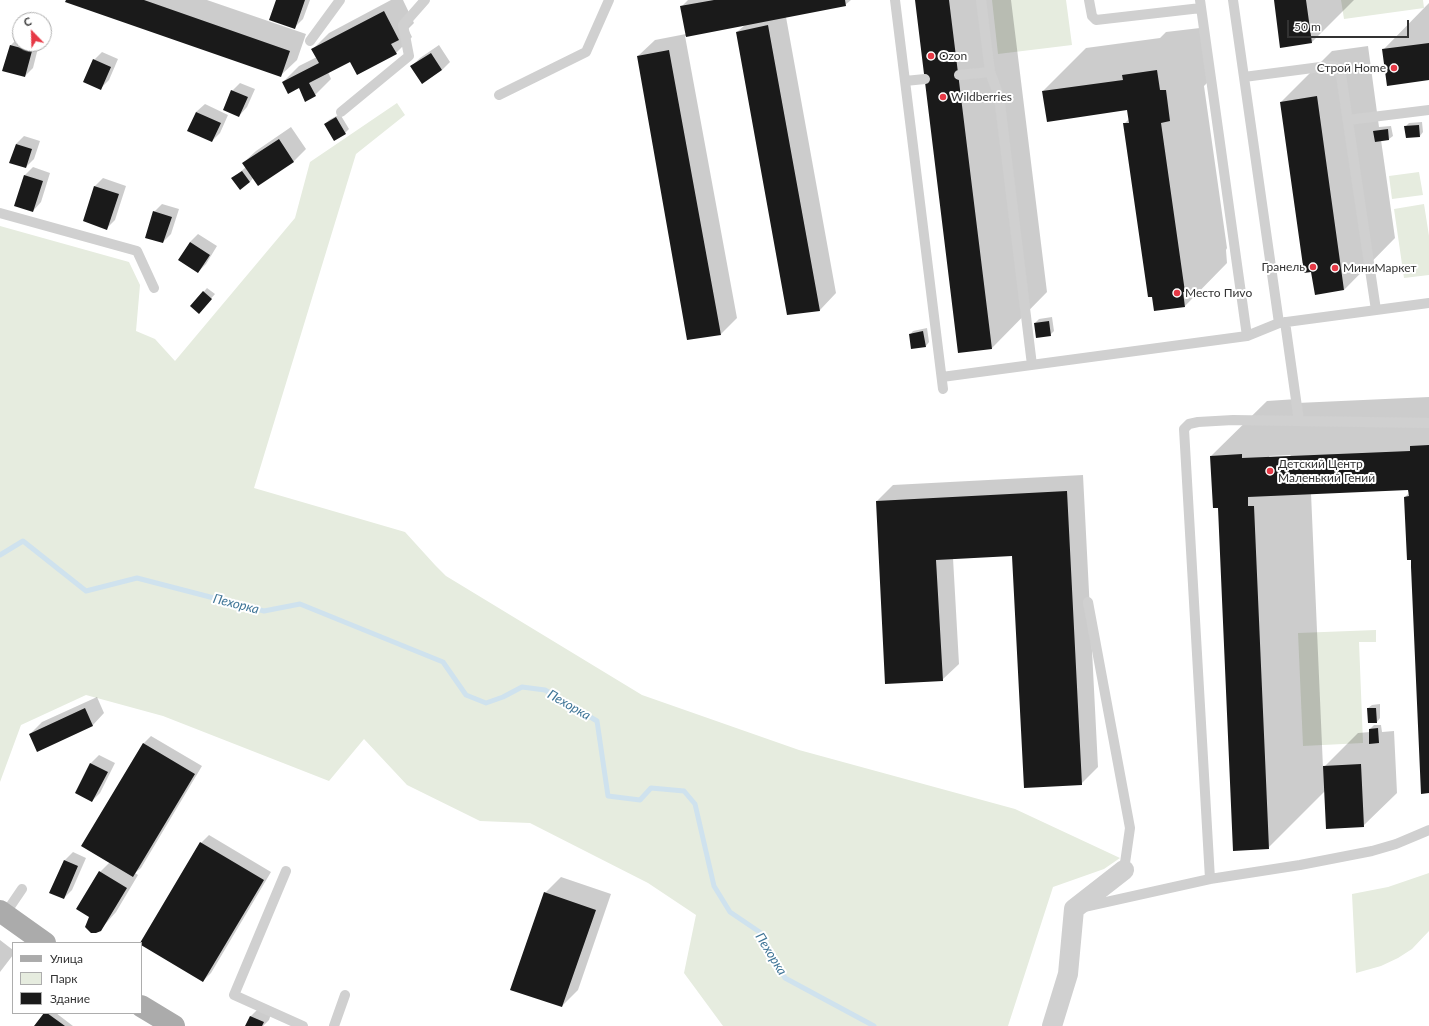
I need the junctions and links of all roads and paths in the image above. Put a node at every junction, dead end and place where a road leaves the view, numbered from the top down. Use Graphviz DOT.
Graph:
graph roads {
  1 [pos="340,0"];
  2 [pos="425,0"];
  3 [pos="609,0"];
  4 [pos="895,0"];
  5 [pos="981,0"];
  6 [pos="1089,0"];
  7 [pos="1233,0"];
  8 [pos="1200,4"];
  9 [pos="310,41"];
  10 [pos="990,72"];
  11 [pos="959,75"];
  12 [pos="1244,77"];
  13 [pos="924,79"];
  14 [pos="905,81"];
  15 [pos="499,95"];
  16 [pos="1429,110"];
  17 [pos="341,112"];
  18 [pos="1348,120"];
  19 [pos="0,213"];
  20 [pos="154,288"];
  21 [pos="1429,303"];
  22 [pos="1376,310"];
  23 [pos="1282,322"];
  24 [pos="1247,336"];
  25 [pos="1032,365"];
  26 [pos="942,377"];
  27 [pos="943,389"];
  28 [pos="1299,421"];
  29 [pos="1429,423"];
  30 [pos="1088,602"];
  31 [pos="1429,830"];
  32 [pos="1124,870"];
  33 [pos="286,871"];
  34 [pos="1210,879"];
  35 [pos="22,889"];
  36 [pos="1074,909"];
  37 [pos="2,913"];
  38 [pos="44,942"];
  39 [pos="345,995"];
  40 [pos="142,1007"];
  41 [pos="1053,1023"];
  42 [pos="174,1026"];
  43 [pos="303,1026"];
  44 [pos="334,1026"];
  1 -- 9 [label="lane"];
  2 -- 17 [label="lane"];
  3 -- 15 [label="lane"];
  4 -- 14 [label="lane"];
  5 -- 10 [label="lane"];
  6 -- 8 [label="lane"];
  7 -- 12 [label="lane"];
  8 -- 24 [label="lane"];
  10 -- 11 [label="lane"];
  10 -- 25 [label="lane"];
  12 -- 18 [label="lane"];
  12 -- 23 [label="lane"];
  13 -- 14 [label="lane"];
  14 -- 26 [label="lane"];
  16 -- 18 [label="lane"];
  18 -- 22 [label="lane"];
  19 -- 20 [label="lane"];
  21 -- 22 [label="lane"];
  22 -- 23 [label="lane"];
  23 -- 24 [label="lane"];
  23 -- 28 [label="lane"];
  24 -- 25 [label="lane"];
  25 -- 26 [label="lane"];
  26 -- 27 [label="lane"];
  28 -- 29 [label="lane"];
  28 -- 34 [label="lane"];
  30 -- 32 [label="lane"];
  31 -- 34 [label="lane"];
  32 -- 36 [label="street"];
  33 -- 43 [label="lane"];
  34 -- 36 [label="lane"];
  35 -- 37 [label="lane"];
  36 -- 41 [label="street"];
  37 -- 38 [label="main road"];
  39 -- 44 [label="lane"];
  40 -- 42 [label="main road"];
}
